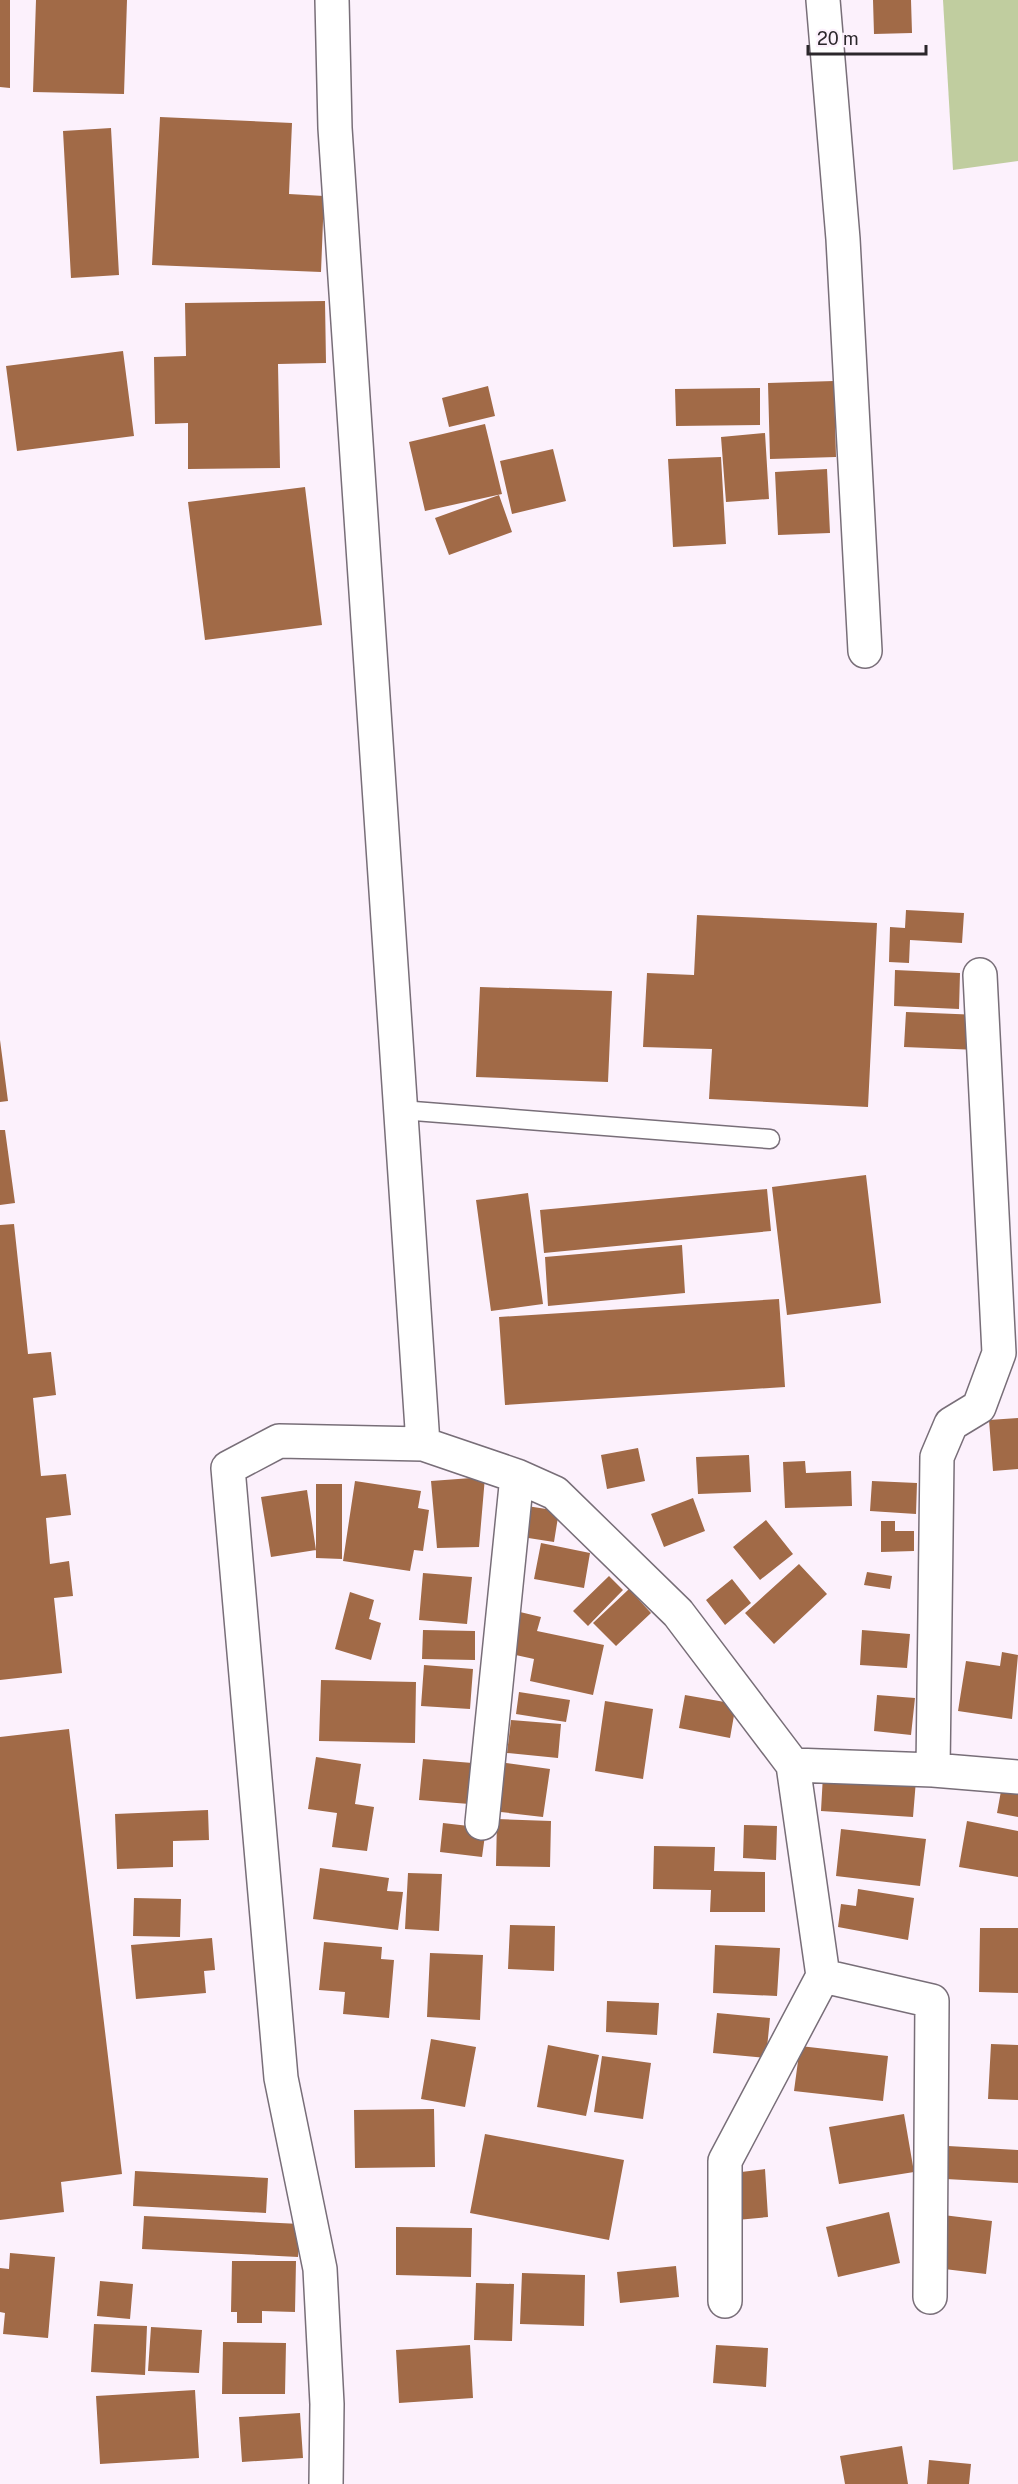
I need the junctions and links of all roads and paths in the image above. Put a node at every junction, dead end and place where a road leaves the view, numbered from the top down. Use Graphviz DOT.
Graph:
graph roads {
  1 [pos="332,0"];
  2 [pos="823,0"];
  3 [pos="865,651"];
  4 [pos="980,975"];
  5 [pos="401,1110"];
  6 [pos="770,1139"];
  7 [pos="423,1444"];
  8 [pos="517,1476"];
  9 [pos="794,1764"];
  10 [pos="933,1770"];
  11 [pos="1018,1777"];
  12 [pos="482,1823"];
  13 [pos="823,1976"];
  14 [pos="930,2297"];
  15 [pos="725,2301"];
  16 [pos="326,2484"];
  1 -- 5 [label="street"];
  2 -- 3 [label="street"];
  4 -- 10 [label="street"];
  5 -- 6 [label="lane"];
  5 -- 7 [label="street"];
  7 -- 8 [label="street"];
  7 -- 16 [label="street"];
  8 -- 9 [label="street"];
  8 -- 12 [label="street"];
  9 -- 10 [label="street"];
  9 -- 13 [label="street"];
  10 -- 11 [label="street"];
  13 -- 14 [label="street"];
  13 -- 15 [label="street"];
}
